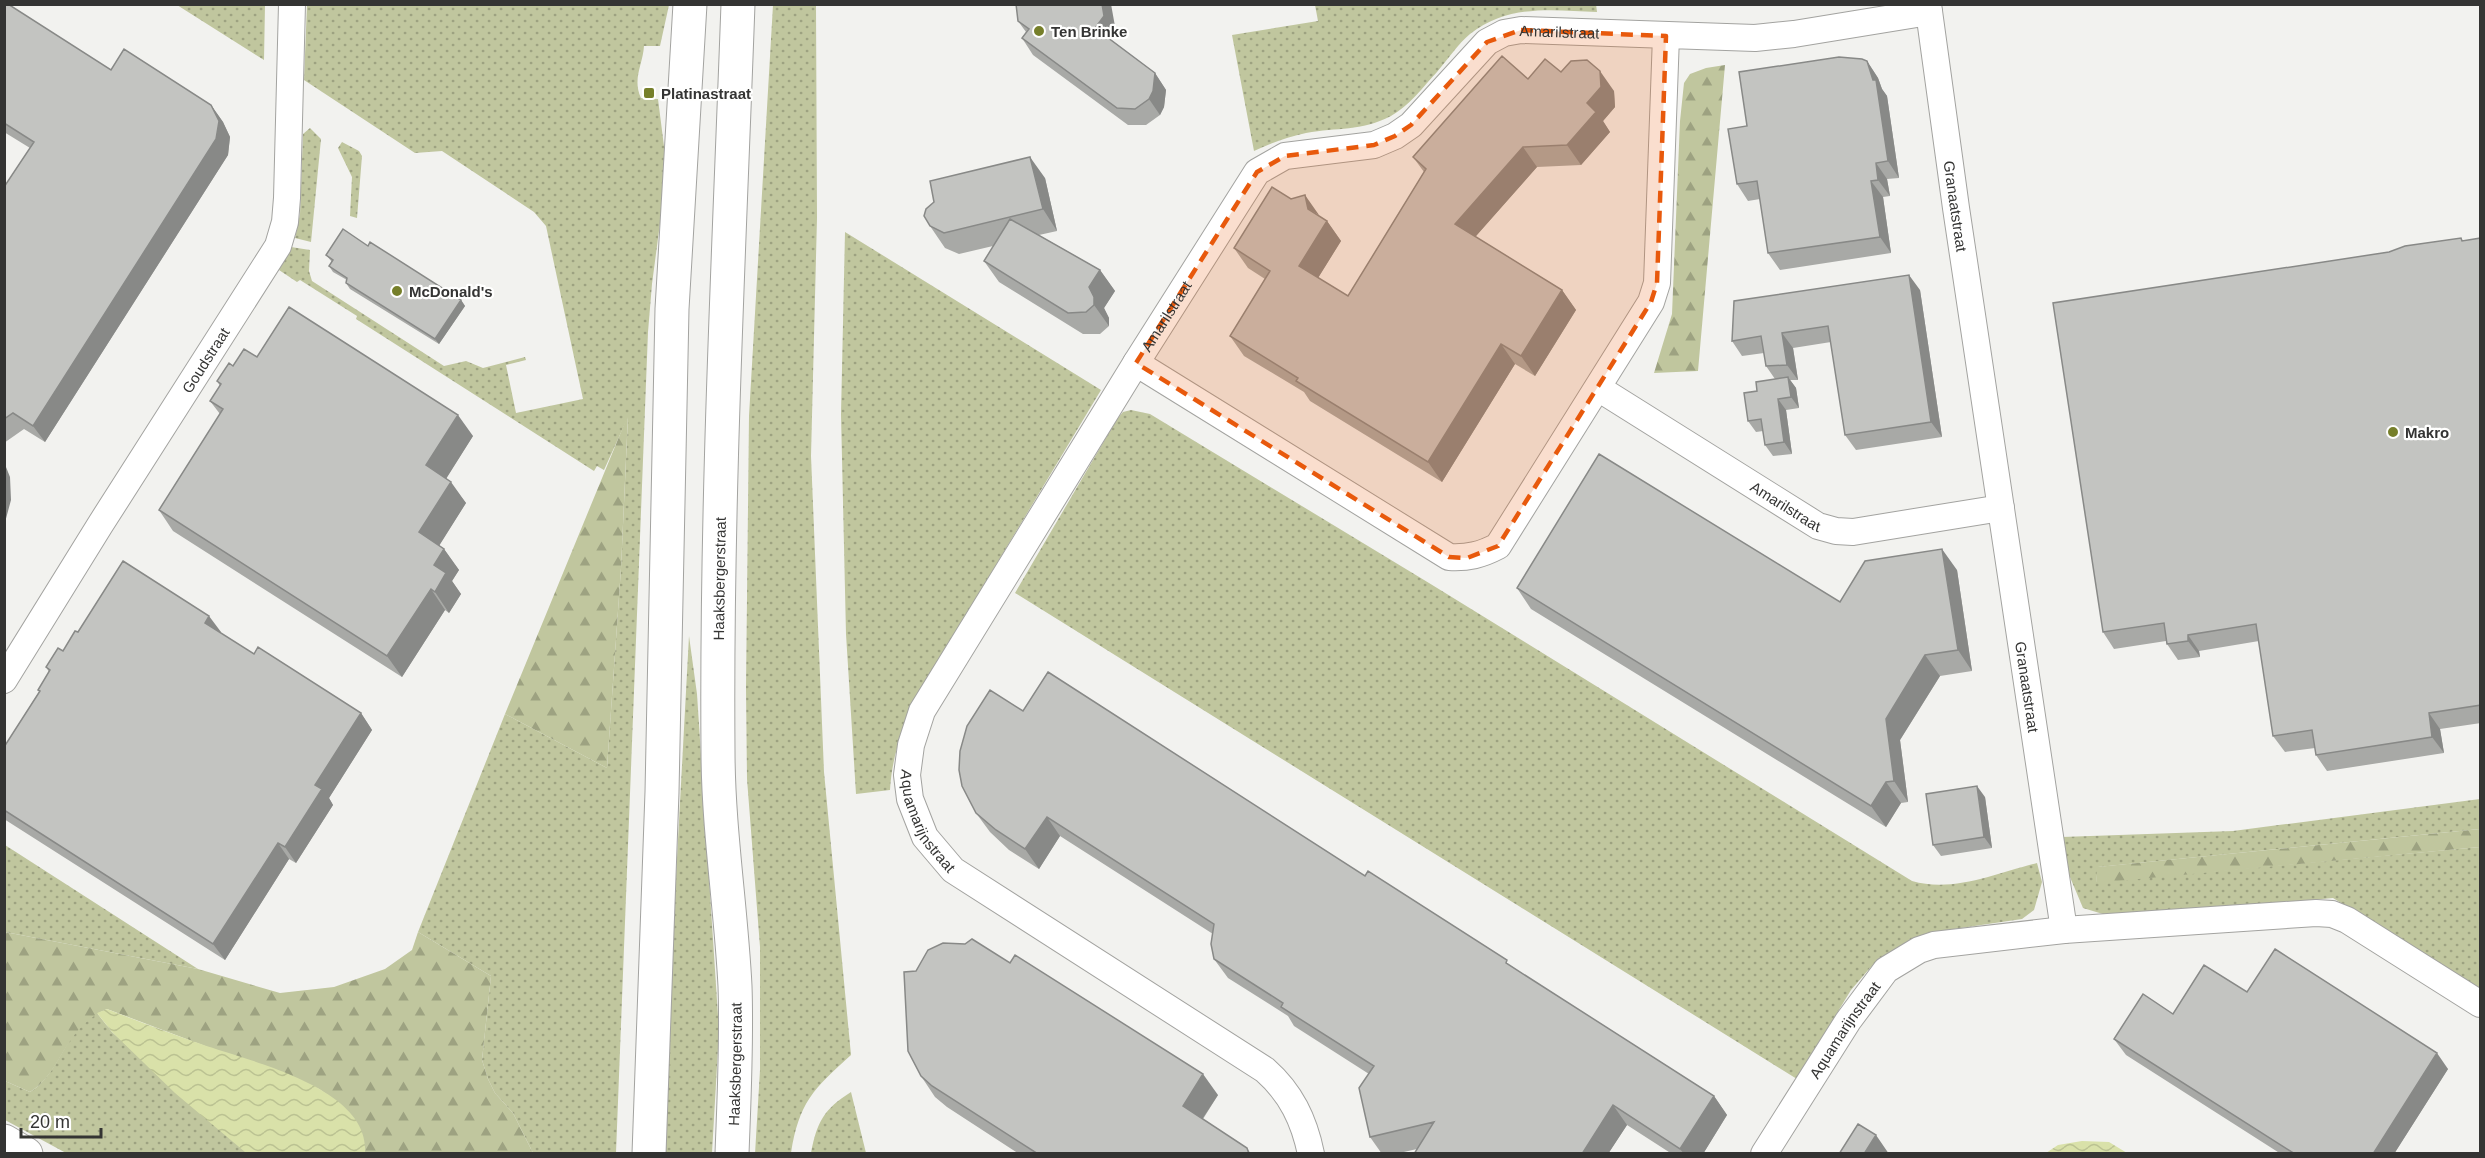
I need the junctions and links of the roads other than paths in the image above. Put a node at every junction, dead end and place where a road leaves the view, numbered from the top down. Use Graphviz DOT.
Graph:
graph roads {
  1 [pos="292,4"];
  2 [pos="690,4"];
  3 [pos="738,4"];
  4 [pos="760,4"];
  5 [pos="1929,8"];
  6 [pos="1666,36"];
  7 [pos="728,259"];
  8 [pos="1136,363"];
  9 [pos="1598,388"];
  10 [pos="2001,508"];
  11 [pos="4,680"];
  12 [pos="2064,930"];
  13 [pos="2481,1004"];
  14 [pos="4,1141"];
  15 [pos="26,1154"];
  16 [pos="649,1154"];
  17 [pos="732,1154"];
  18 [pos="1311,1154"];
  19 [pos="1764,1154"];
  1 -- 11 [label="street, Goudstraat"];
  2 -- 16 [label="main road"];
  3 -- 7 [label="main road, Haaksbergerstraat"];
  4 -- 7 [label="main road"];
  5 -- 6 [label="street, Amarilstraat"];
  5 -- 10 [label="street, Granaatstraat"];
  6 -- 8 [label="street, Amarilstraat"];
  6 -- 9 [label="street, Amarilstraat"];
  7 -- 17 [label="main road, Haaksbergerstraat"];
  8 -- 9 [label="street, Amarilstraat"];
  8 -- 18 [label="street, Aquamarijnstraat"];
  9 -- 10 [label="street, Amarilstraat"];
  10 -- 12 [label="street, Granaatstraat"];
  12 -- 13 [label="street"];
  12 -- 19 [label="street, Aquamarijnstraat"];
  14 -- 15 [label="main road"];
}
